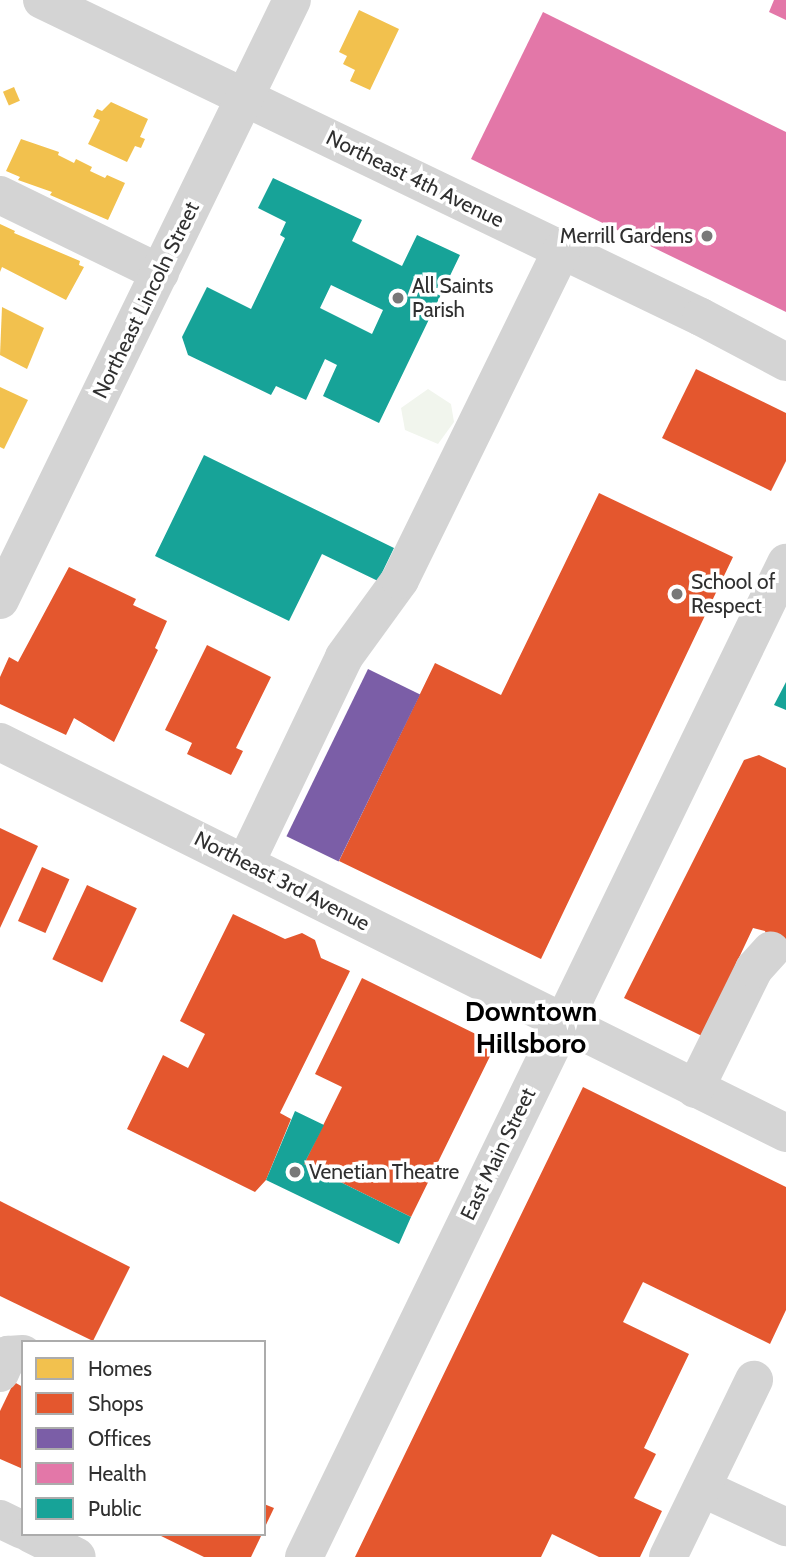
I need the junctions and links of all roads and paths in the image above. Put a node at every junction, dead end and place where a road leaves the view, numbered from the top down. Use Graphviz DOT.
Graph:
graph roads {
  1 [pos="41,0"];
  2 [pos="292,0"];
  3 [pos="245,98"];
  4 [pos="0,195"];
  5 [pos="562,250"];
  6 [pos="159,273"];
  7 [pos="786,362"];
  8 [pos="786,564"];
  9 [pos="0,600"];
  10 [pos="0,742"];
  11 [pos="246,862"];
  12 [pos="771,950"];
  13 [pos="562,1024"];
  14 [pos="695,1089"];
  15 [pos="786,1133"];
  16 [pos="21,1354"];
  17 [pos="0,1373"];
  18 [pos="754,1380"];
  19 [pos="702,1488"];
  20 [pos="0,1519"];
  21 [pos="786,1527"];
  22 [pos="21,1529"];
  23 [pos="35,1536"];
  24 [pos="77,1557"];
  25 [pos="304,1557"];
  26 [pos="668,1557"];
  1 -- 3 [label="street, Northeast 4th Avenue"];
  2 -- 3 [label="street, Northeast Lincoln Street"];
  3 -- 5 [label="street, Northeast 4th Avenue"];
  3 -- 6 [label="street, Northeast Lincoln Street"];
  4 -- 6 [label="street"];
  5 -- 7 [label="street, Northeast 4th Avenue"];
  5 -- 11 [label="street"];
  6 -- 9 [label="street, Northeast Lincoln Street"];
  8 -- 13 [label="street, East Main Street"];
  10 -- 11 [label="street, Northeast 3rd Avenue"];
  11 -- 13 [label="street, Northeast 3rd Avenue"];
  12 -- 14 [label="street"];
  13 -- 14 [label="street, Northeast 3rd Avenue"];
  13 -- 25 [label="street, East Main Street"];
  14 -- 15 [label="street, Northeast 3rd Avenue"];
  16 -- 17 [label="street"];
  18 -- 19 [label="street"];
  19 -- 21 [label="street"];
  19 -- 26 [label="street"];
  20 -- 22 [label="street"];
  23 -- 24 [label="street"];
}
